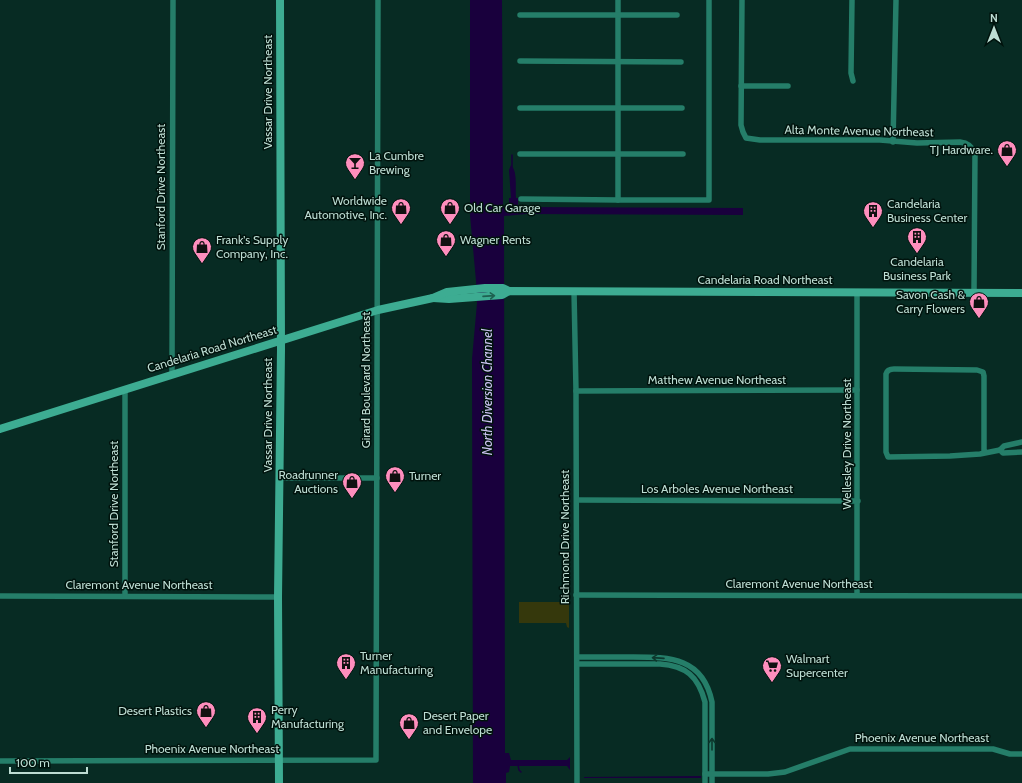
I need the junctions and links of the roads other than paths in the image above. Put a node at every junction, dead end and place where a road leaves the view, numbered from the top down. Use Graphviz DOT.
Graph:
graph roads {
  1 [pos="173,0"];
  2 [pos="280,0"];
  3 [pos="378,0"];
  4 [pos="618,0"];
  5 [pos="709,0"];
  6 [pos="742,0"];
  7 [pos="852,0"];
  8 [pos="896,0"];
  9 [pos="520,15"];
  10 [pos="618,15"];
  11 [pos="677,15"];
  12 [pos="520,61"];
  13 [pos="618,62"];
  14 [pos="681,62"];
  15 [pos="853,81"];
  16 [pos="741,86"];
  17 [pos="788,86"];
  18 [pos="520,108"];
  19 [pos="618,108"];
  20 [pos="682,108"];
  21 [pos="893,142"];
  22 [pos="520,154"];
  23 [pos="618,154"];
  24 [pos="683,154"];
  25 [pos="521,199"];
  26 [pos="618,200"];
  27 [pos="574,292"];
  28 [pos="857,292"];
  29 [pos="974,292"];
  30 [pos="1022,292"];
  31 [pos="378,310"];
  32 [pos="280,341"];
  33 [pos="172,374"];
  34 [pos="125,389"];
  35 [pos="857,390"];
  36 [pos="576,391"];
  37 [pos="0,429"];
  38 [pos="1022,442"];
  39 [pos="1000,450"];
  40 [pos="984,452"];
  41 [pos="1022,452"];
  42 [pos="280,478"];
  43 [pos="377,478"];
  44 [pos="577,500"];
  45 [pos="858,501"];
  46 [pos="576,595"];
  47 [pos="857,595"];
  48 [pos="0,596"];
  49 [pos="125,596"];
  50 [pos="278,596"];
  51 [pos="1022,596"];
  52 [pos="577,658"];
  53 [pos="577,664"];
  54 [pos="1022,754"];
  55 [pos="279,760"];
  56 [pos="376,760"];
  57 [pos="0,761"];
  58 [pos="709,774"];
  59 [pos="279,783"];
  60 [pos="577,783"];
  61 [pos="706,783"];
  62 [pos="712,783"];
  1 -- 33 [label="street, Stanford Drive Northeast"];
  2 -- 32 [label="main road, Vassar Drive Northeast"];
  3 -- 31 [label="street, Girard Boulevard Northeast"];
  4 -- 10 [label="street"];
  5 -- 26 [label="street"];
  6 -- 16 [label="street"];
  7 -- 15 [label="street"];
  8 -- 21 [label="street"];
  9 -- 10 [label="street"];
  10 -- 11 [label="street"];
  10 -- 13 [label="street"];
  12 -- 13 [label="street"];
  13 -- 14 [label="street"];
  13 -- 19 [label="street"];
  16 -- 17 [label="street"];
  16 -- 21 [label="street, Alta Monte Avenue Northeast"];
  18 -- 19 [label="street"];
  19 -- 20 [label="street"];
  19 -- 23 [label="street"];
  21 -- 29 [label="street, Alta Monte Avenue Northeast"];
  22 -- 23 [label="street"];
  23 -- 24 [label="street"];
  23 -- 26 [label="street"];
  25 -- 26 [label="street"];
  27 -- 28 [label="main road, Candelaria Road Northeast"];
  27 -- 31 [label="main road, Candelaria Road Northeast"];
  27 -- 36 [label="street, Richmond Drive Northeast"];
  28 -- 29 [label="main road, Candelaria Road Northeast"];
  28 -- 35 [label="street, Wellesley Drive Northeast"];
  29 -- 30 [label="main road, Candelaria Road Northeast"];
  31 -- 32 [label="main road, Candelaria Road Northeast"];
  31 -- 43 [label="street, Girard Boulevard Northeast"];
  32 -- 33 [label="main road, Candelaria Road Northeast"];
  32 -- 42 [label="main road, Vassar Drive Northeast"];
  33 -- 34 [label="main road, Candelaria Road Northeast"];
  34 -- 37 [label="main road, Candelaria Road Northeast"];
  34 -- 49 [label="street, Stanford Drive Northeast"];
  35 -- 36 [label="street, Matthew Avenue Northeast"];
  35 -- 45 [label="street, Wellesley Drive Northeast"];
  36 -- 44 [label="street, Richmond Drive Northeast"];
  38 -- 39 [label="street"];
  39 -- 40 [label="street"];
  39 -- 41 [label="street"];
  40 -- 40 [label="street"];
  42 -- 43 [label="street"];
  42 -- 50 [label="main road, Vassar Drive Northeast"];
  43 -- 56 [label="street, Girard Boulevard Northeast"];
  44 -- 45 [label="street, Los Arboles Avenue Northeast"];
  44 -- 46 [label="street, Richmond Drive Northeast"];
  45 -- 47 [label="street, Wellesley Drive Northeast"];
  46 -- 47 [label="street, Claremont Avenue Northeast"];
  46 -- 52 [label="street, Richmond Drive Northeast"];
  47 -- 51 [label="street, Claremont Avenue Northeast"];
  48 -- 49 [label="street, Claremont Avenue Northeast"];
  49 -- 50 [label="street, Claremont Avenue Northeast"];
  50 -- 55 [label="main road, Vassar Drive Northeast"];
  52 -- 53 [label="street, Richmond Drive Northeast"];
  58 -- 52 [label="street, one-way"];
  53 -- 58 [label="street"];
  53 -- 60 [label="street, Richmond Drive Northeast"];
  54 -- 58 [label="street, Phoenix Avenue Northeast"];
  55 -- 56 [label="street, Phoenix Avenue Northeast"];
  55 -- 57 [label="street, Phoenix Avenue Northeast"];
  55 -- 59 [label="main road, Vassar Drive Northeast"];
  58 -- 61 [label="street"];
  58 -- 62 [label="street"];
}
